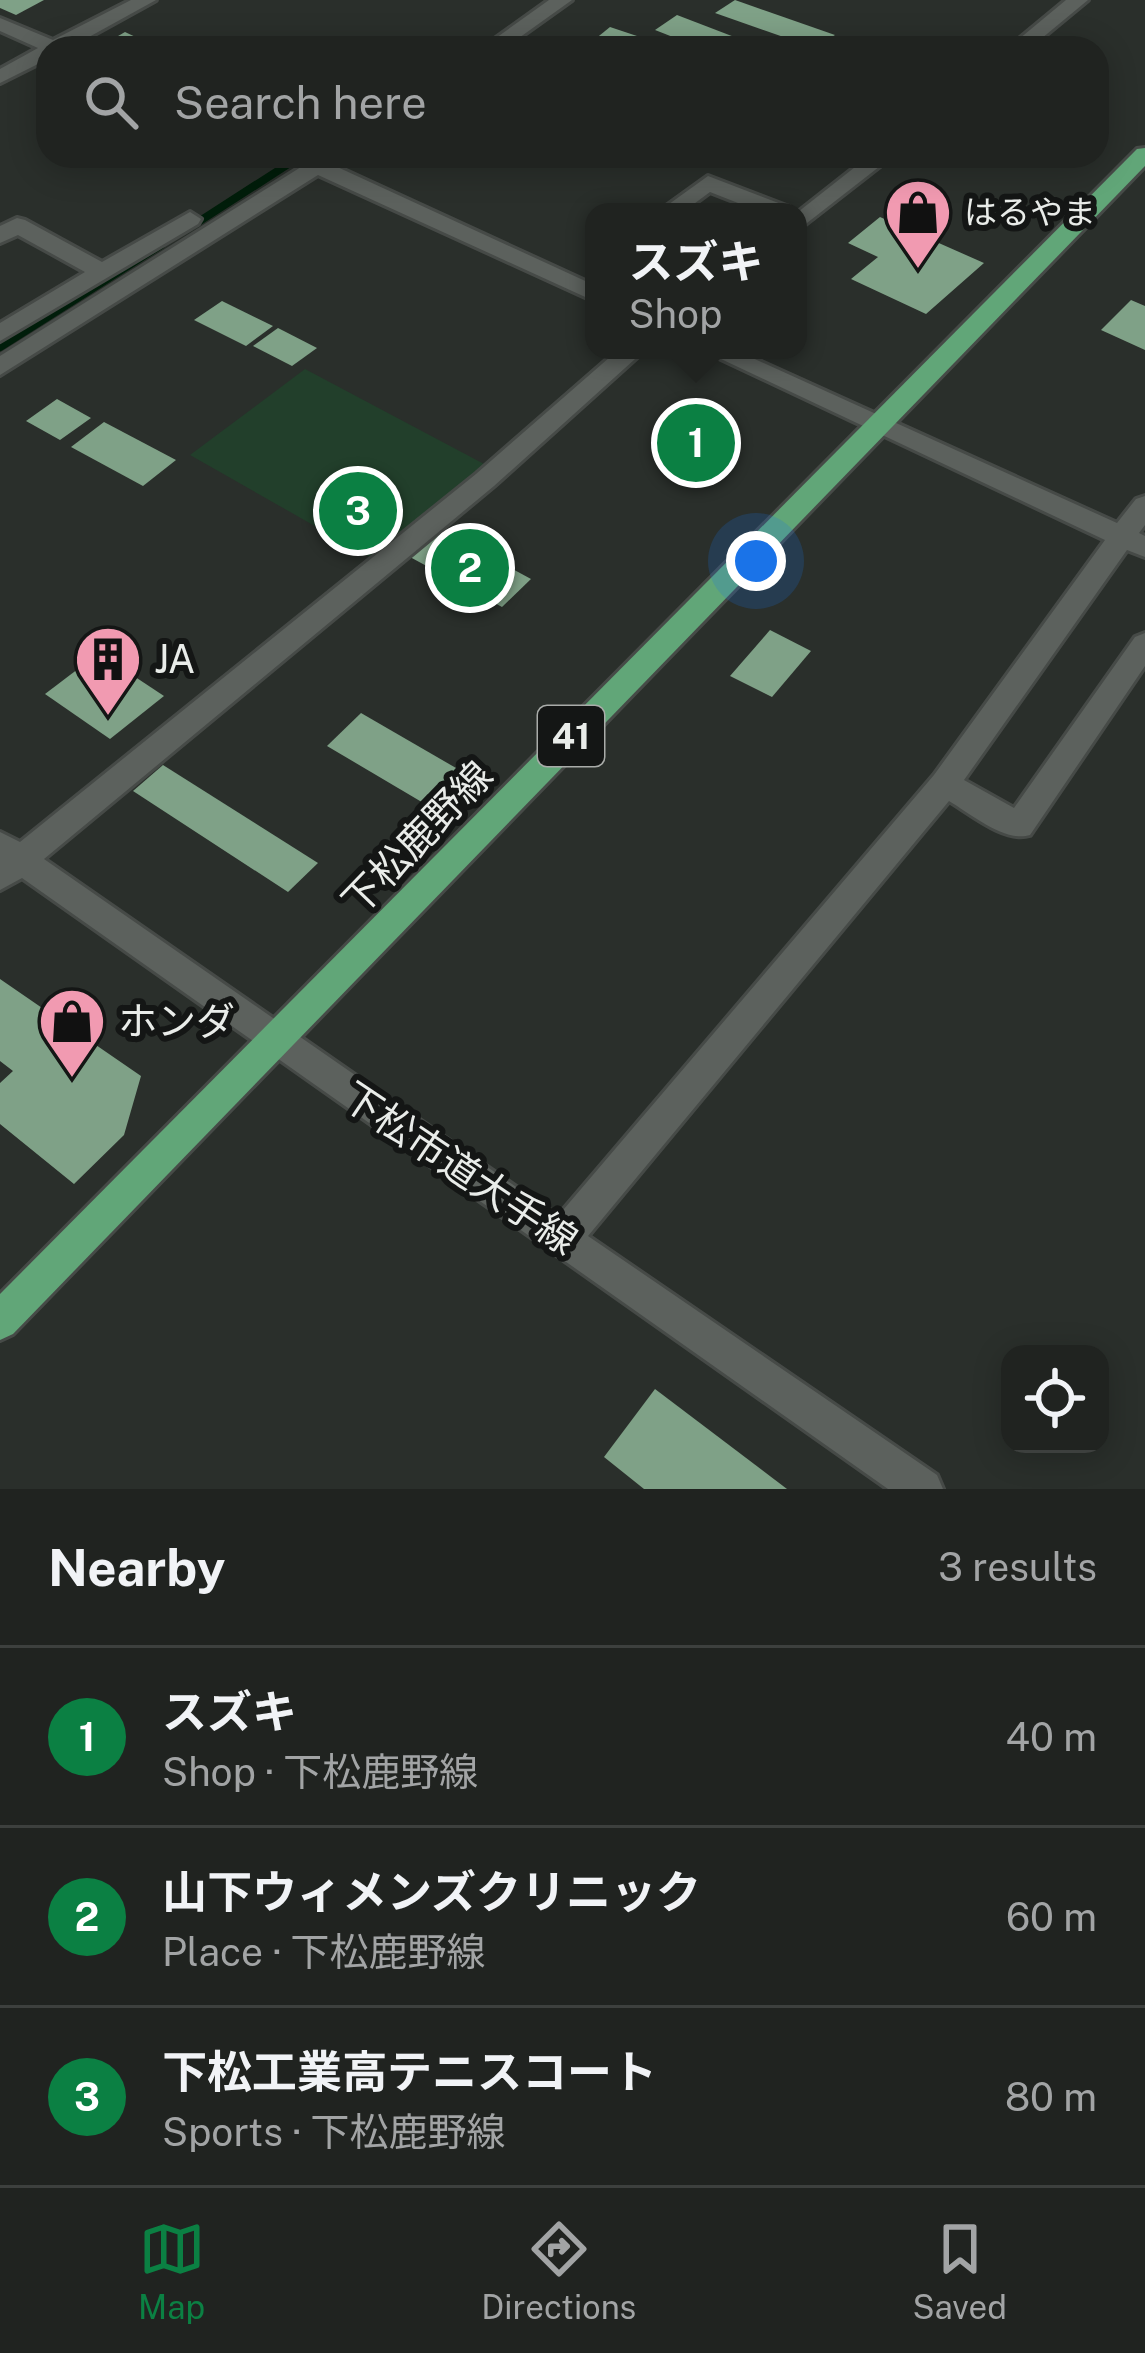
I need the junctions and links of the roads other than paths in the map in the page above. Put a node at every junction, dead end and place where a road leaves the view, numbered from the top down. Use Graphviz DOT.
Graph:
graph roads {
  1 [pos="146,0"];
  2 [pos="562,0"];
  3 [pos="1078,0"];
  4 [pos="0,24"];
  5 [pos="77,36"];
  6 [pos="510,36"];
  7 [pos="1033,36"];
  8 [pos="36,41"];
  9 [pos="36,58"];
  10 [pos="0,77"];
  11 [pos="1145,154"];
  12 [pos="302,168"];
  13 [pos="335,168"];
  14 [pos="865,168"];
  15 [pos="681,203"];
  16 [pos="758,203"];
  17 [pos="807,209"];
  18 [pos="190,219"];
  19 [pos="0,236"];
  20 [pos="101,271"];
  21 [pos="585,290"];
  22 [pos="0,333"];
  23 [pos="623,359"];
  24 [pos="733,359"];
  25 [pos="0,367"];
  26 [pos="875,427"];
  27 [pos="1145,505"];
  28 [pos="1132,541"];
  29 [pos="1145,644"];
  30 [pos="945,784"];
  31 [pos="7,860"];
  32 [pos="273,1040"];
  33 [pos="563,1238"];
  34 [pos="0,1321"];
  35 [pos="923,1489"];
  1 -- 5 [label="street"];
  2 -- 6 [label="street"];
  3 -- 7 [label="street"];
  4 -- 8 [label="street"];
  9 -- 10 [label="street"];
  11 -- 26 [label="main road, 下松鹿野線 / 41"];
  12 -- 25 [label="street"];
  13 -- 21 [label="street"];
  14 -- 17 [label="street"];
  15 -- 16 [label="street"];
  18 -- 20 [label="street"];
  19 -- 20 [label="street"];
  20 -- 22 [label="street"];
  23 -- 31 [label="street"];
  24 -- 26 [label="street"];
  26 -- 28 [label="street"];
  26 -- 32 [label="main road, 下松鹿野線 / 41"];
  27 -- 28 [label="street"];
  28 -- 30 [label="street"];
  29 -- 30 [label="street"];
  30 -- 33 [label="street"];
  31 -- 32 [label="street, 下松市道大手線"];
  32 -- 33 [label="street, 下松市道大手線"];
  32 -- 34 [label="main road, 下松鹿野線 / 41"];
  33 -- 35 [label="street, 下松市道大手線"];
}
